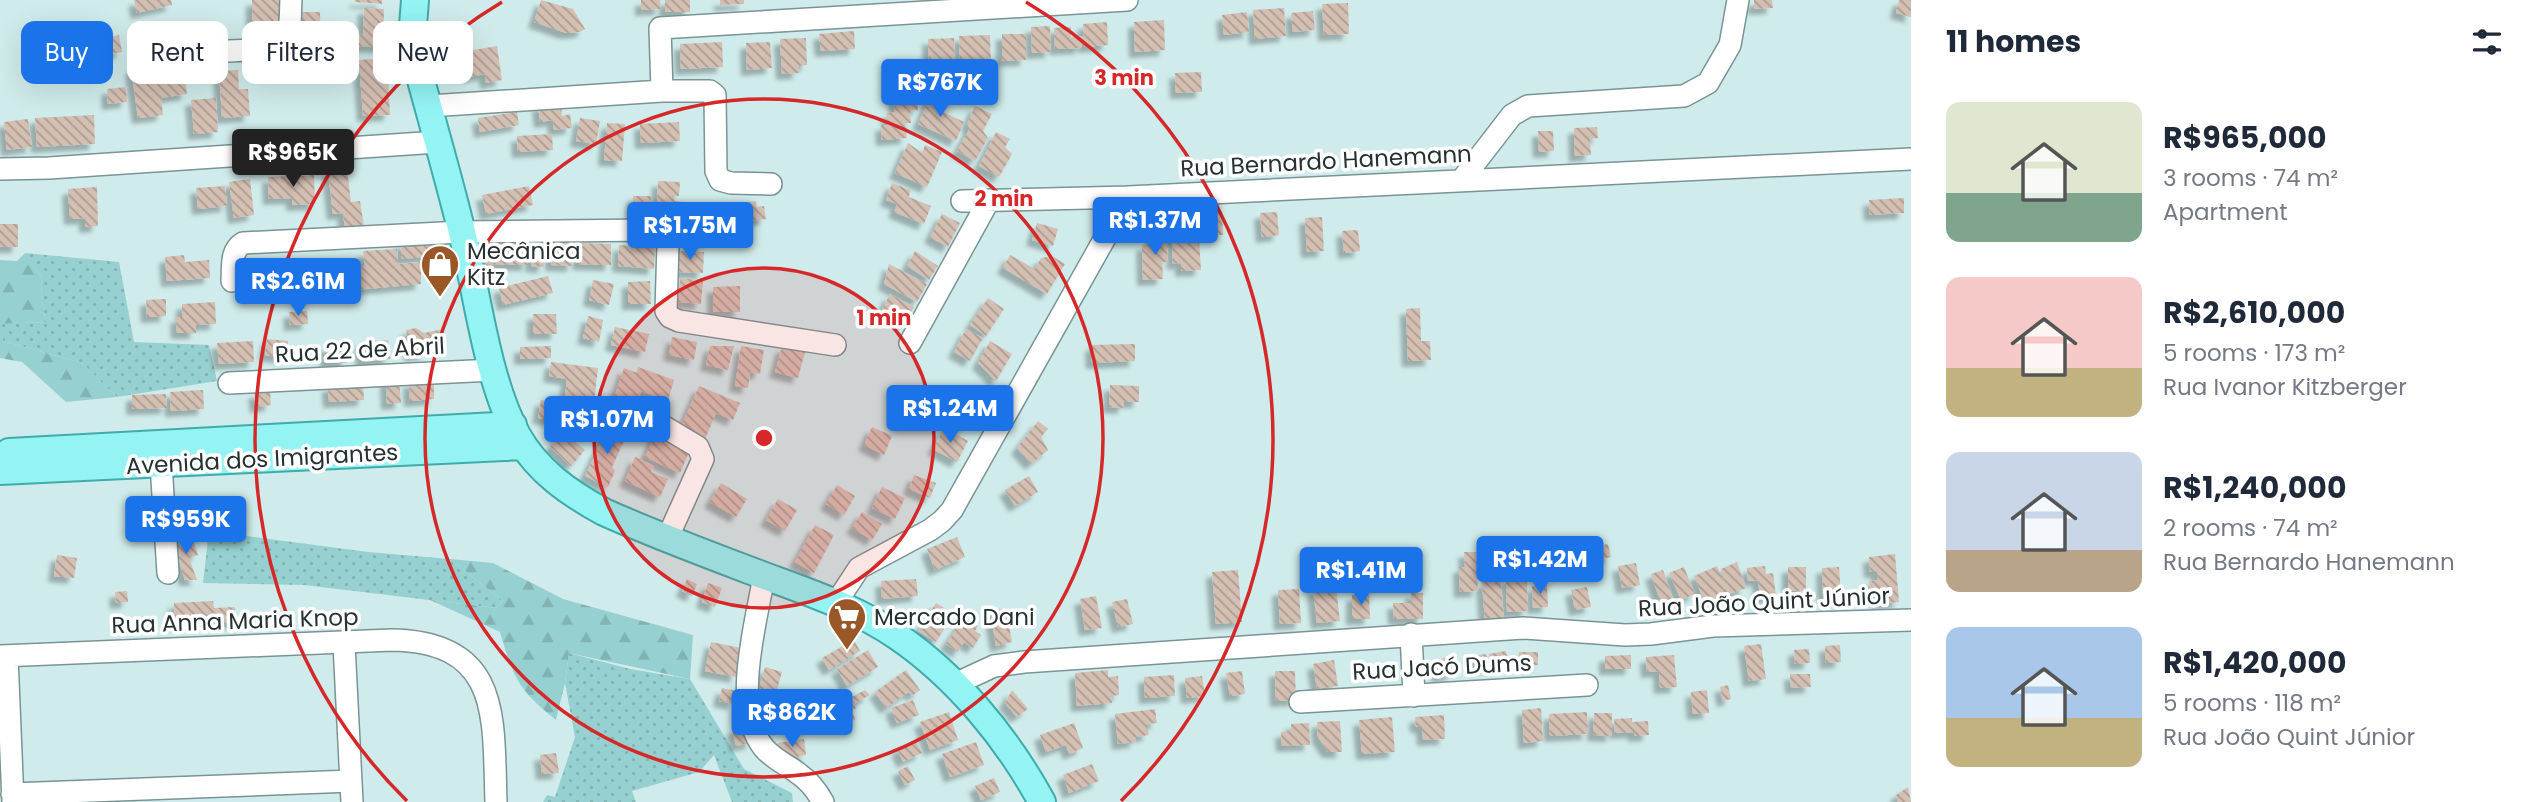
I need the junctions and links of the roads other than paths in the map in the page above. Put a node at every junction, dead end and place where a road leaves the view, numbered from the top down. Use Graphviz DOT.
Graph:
graph roads {
  1 [pos="291,0"];
  2 [pos="415,0"];
  3 [pos="1127,0"];
  4 [pos="1738,0"];
  5 [pos="943,6"];
  6 [pos="228,51"];
  7 [pos="662,91"];
  8 [pos="429,106"];
  9 [pos="438,142"];
  10 [pos="1911,159"];
  11 [pos="0,169"];
  12 [pos="1461,181"];
  13 [pos="771,184"];
  14 [pos="1128,197"];
  15 [pos="989,200"];
  16 [pos="962,201"];
  17 [pos="462,232"];
  18 [pos="232,281"];
  19 [pos="910,344"];
  20 [pos="835,345"];
  21 [pos="493,370"];
  22 [pos="229,383"];
  23 [pos="658,423"];
  24 [pos="518,436"];
  25 [pos="0,453"];
  26 [pos="163,454"];
  27 [pos="0,471"];
  28 [pos="667,539"];
  29 [pos="168,573"];
  30 [pos="764,576"];
  31 [pos="836,603"];
  32 [pos="1911,621"];
  33 [pos="1411,634"];
  34 [pos="344,644"];
  35 [pos="4,656"];
  36 [pos="953,685"];
  37 [pos="1587,685"];
  38 [pos="1414,695"];
  39 [pos="1300,702"];
  40 [pos="351,792"];
  41 [pos="13,798"];
  42 [pos="496,802"];
  43 [pos="823,802"];
  44 [pos="1042,802"];
  1 -- 6 [label="street"];
  2 -- 8 [label="main road"];
  3 -- 5 [label="street"];
  4 -- 12 [label="street"];
  5 -- 7 [label="street"];
  7 -- 8 [label="street"];
  7 -- 13 [label="street"];
  8 -- 9 [label="main road"];
  9 -- 11 [label="street"];
  9 -- 17 [label="main road"];
  10 -- 12 [label="street, Rua Bernardo Hanemann"];
  12 -- 14 [label="street, Rua Bernardo Hanemann"];
  14 -- 15 [label="street, Rua Bernardo Hanemann"];
  14 -- 31 [label="street"];
  15 -- 16 [label="street, Rua Bernardo Hanemann"];
  15 -- 19 [label="street"];
  17 -- 18 [label="street"];
  17 -- 20 [label="street"];
  17 -- 21 [label="main road"];
  21 -- 22 [label="street, Rua 22 de Abril"];
  21 -- 24 [label="main road"];
  23 -- 28 [label="street"];
  24 -- 26 [label="main road, Avenida dos Imigrantes"];
  24 -- 28 [label="main road"];
  25 -- 26 [label="main road, Avenida dos Imigrantes"];
  26 -- 27 [label="main road, Avenida dos Imigrantes"];
  26 -- 29 [label="street"];
  28 -- 30 [label="main road"];
  30 -- 31 [label="main road"];
  30 -- 43 [label="street"];
  31 -- 36 [label="main road"];
  32 -- 33 [label="street, Rua João Quint Júnior"];
  33 -- 36 [label="street, Rua João Quint Júnior"];
  33 -- 38 [label="street"];
  34 -- 35 [label="street, Rua Anna Maria Knop"];
  34 -- 40 [label="street"];
  34 -- 42 [label="street, Rua Anna Maria Knop"];
  35 -- 41 [label="street"];
  36 -- 44 [label="main road"];
  37 -- 38 [label="street, Rua Jacó Dums"];
  38 -- 39 [label="street, Rua Jacó Dums"];
  40 -- 41 [label="street"];
}
